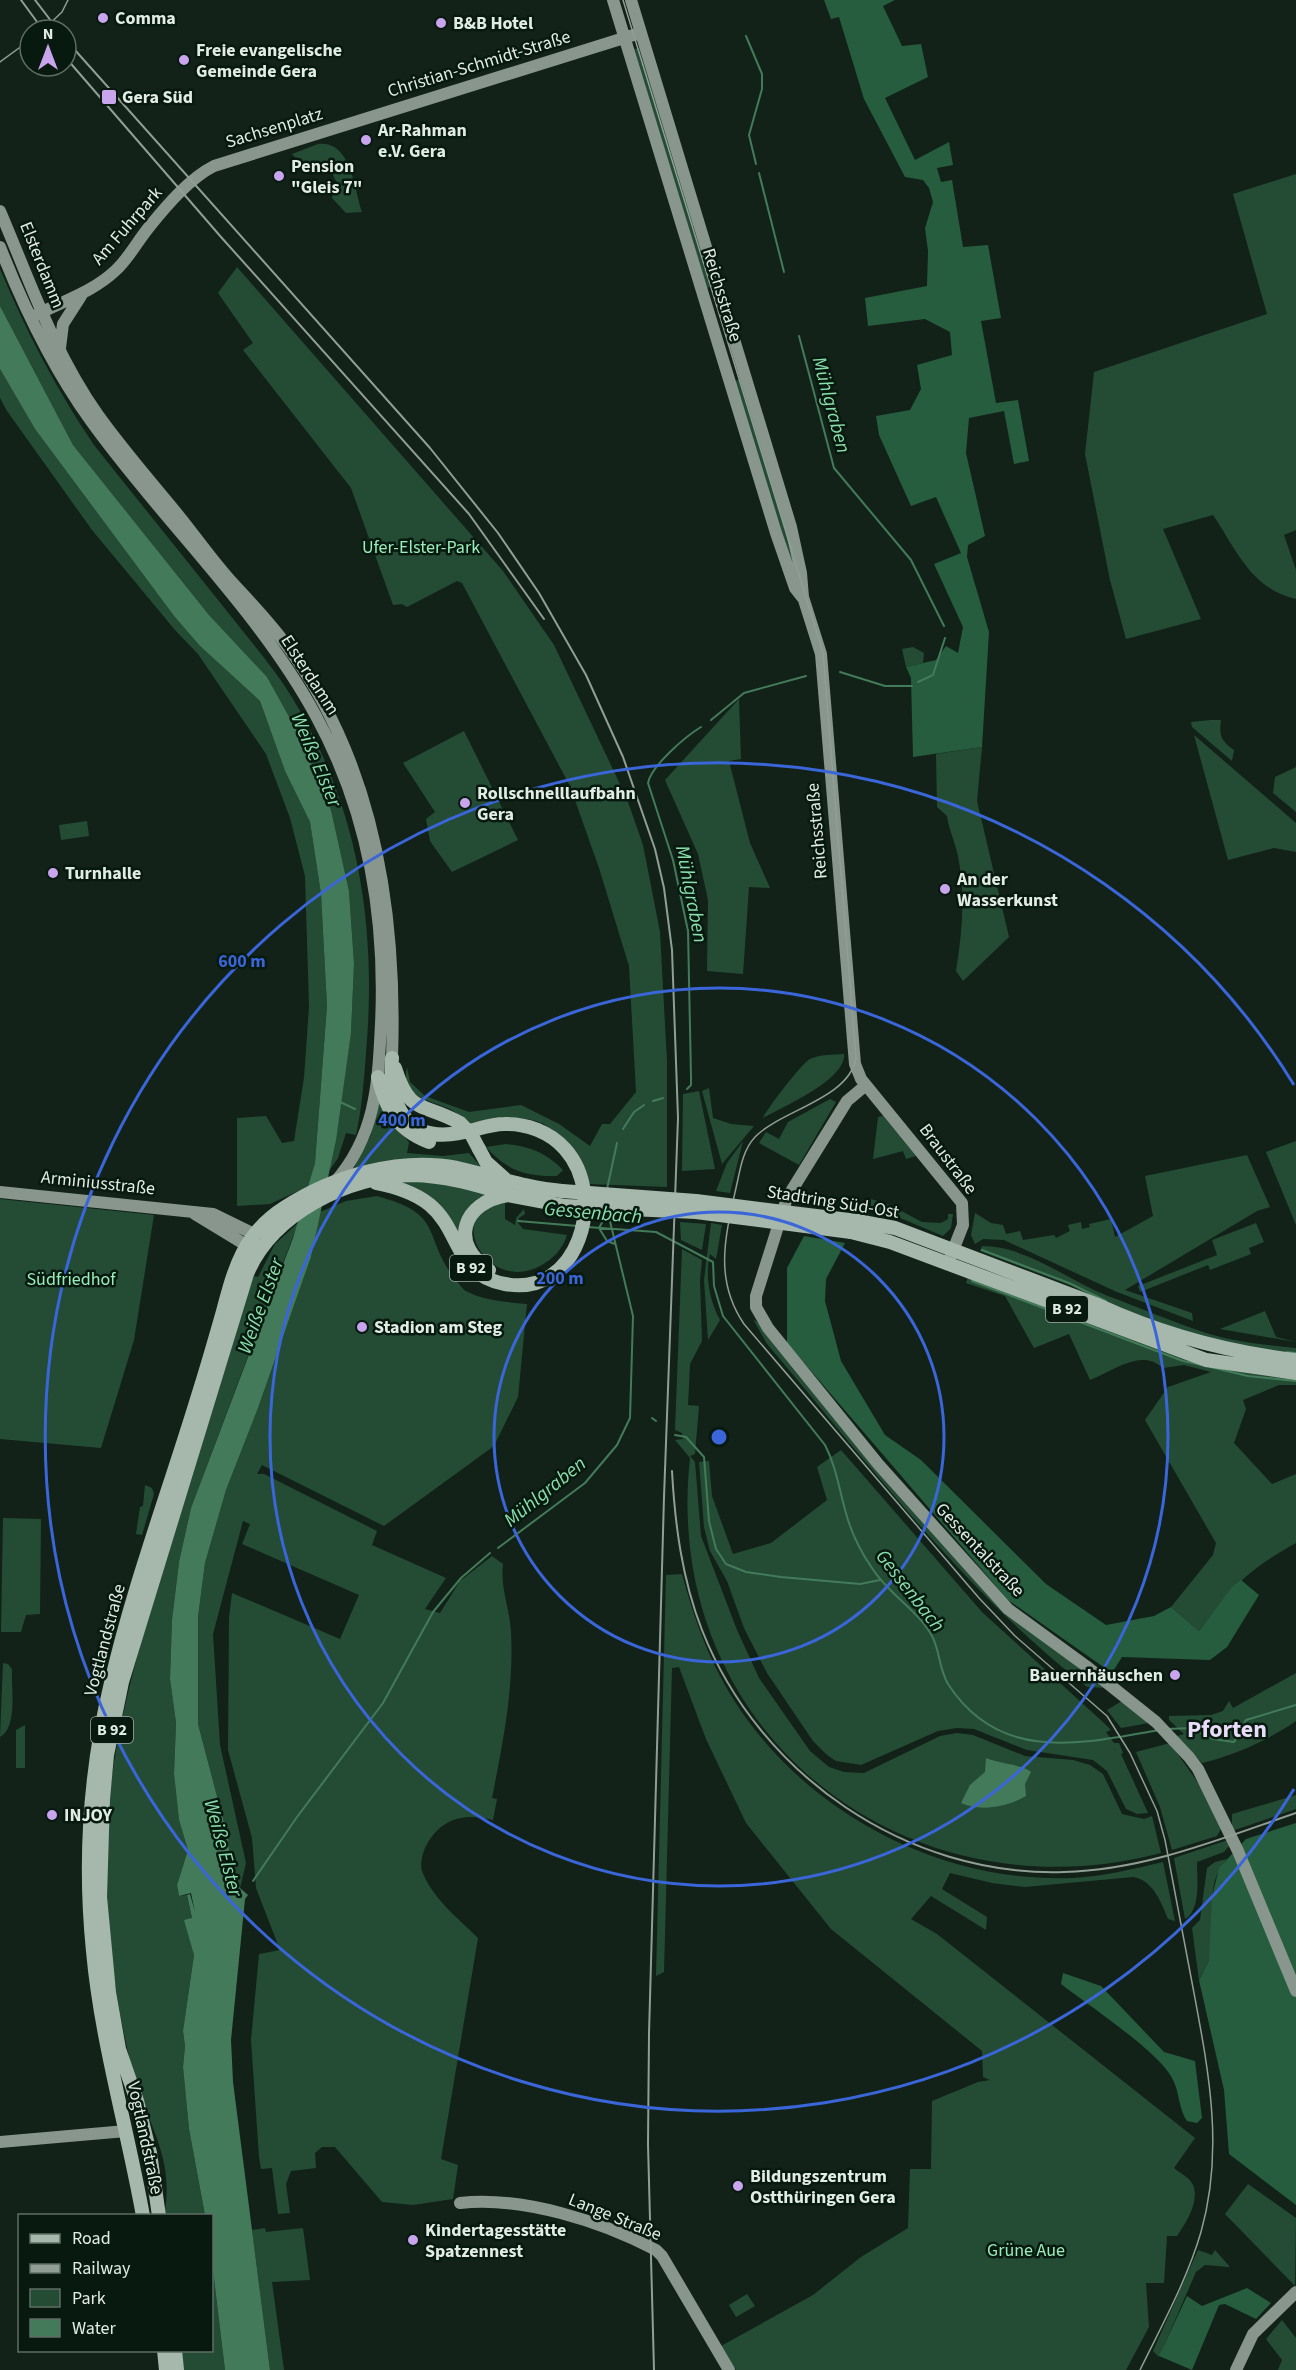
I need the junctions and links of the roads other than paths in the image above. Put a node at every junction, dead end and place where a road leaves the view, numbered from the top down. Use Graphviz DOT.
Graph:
graph roads {
  1 [pos="613,0"];
  2 [pos="630,0"];
  3 [pos="640,33"];
  4 [pos="624,38"];
  5 [pos="345,126"];
  6 [pos="214,166"];
  7 [pos="0,211"];
  8 [pos="0,247"];
  9 [pos="84,292"];
  10 [pos="723,300"];
  11 [pos="707,306"];
  12 [pos="35,315"];
  13 [pos="60,349"];
  14 [pos="803,597"];
  15 [pos="392,1058"];
  16 [pos="855,1064"];
  17 [pos="378,1077"];
  18 [pos="866,1084"];
  19 [pos="847,1101"];
  20 [pos="886,1108"];
  21 [pos="459,1132"];
  22 [pos="348,1178"];
  23 [pos="371,1182"];
  24 [pos="508,1189"];
  25 [pos="0,1192"];
  26 [pos="854,1226"];
  27 [pos="577,1233"];
  28 [pos="258,1241"];
  29 [pos="954,1250"];
  30 [pos="947,1264"];
  31 [pos="1296,1360"];
  32 [pos="1296,1374"];
  33 [pos="1296,1991"];
  34 [pos="144,2129"];
  35 [pos="126,2131"];
  36 [pos="0,2142"];
  37 [pos="460,2203"];
  38 [pos="143,2214"];
  39 [pos="159,2214"];
  40 [pos="1296,2292"];
  41 [pos="164,2352"];
  42 [pos="175,2352"];
  43 [pos="166,2370"];
  44 [pos="177,2370"];
  45 [pos="729,2370"];
  46 [pos="1236,2370"];
  1 -- 4 [label="main road, Reichsstraße"];
  2 -- 3 [label="main road, Reichsstraße"];
  3 -- 4 [label="main road, Christian-Schmidt-Straße"];
  3 -- 10 [label="main road, Reichsstraße"];
  4 -- 5 [label="main road, Christian-Schmidt-Straße"];
  4 -- 11 [label="main road, Reichsstraße"];
  5 -- 6 [label="main road, Sachsenplatz"];
  6 -- 9 [label="main road, Am Fuhrpark"];
  7 -- 12 [label="main road, Elsterdamm"];
  8 -- 12 [label="main road, Elsterdamm"];
  9 -- 12 [label="main road, Am Fuhrpark"];
  9 -- 13 [label="main road"];
  10 -- 11 [label="main road"];
  10 -- 14 [label="main road, Reichsstraße"];
  11 -- 14 [label="main road, Reichsstraße"];
  12 -- 13 [label="main road, Elsterdamm"];
  12 -- 17 [label="main road, Elsterdamm"];
  13 -- 15 [label="main road, Elsterdamm"];
  14 -- 16 [label="main road, Reichsstraße"];
  15 -- 21 [label="main road"];
  15 -- 21 [label="main road"];
  16 -- 18 [label="main road, Braustraße"];
  16 -- 19 [label="main road"];
  17 -- 21 [label="main road"];
  17 -- 22 [label="main road, Elsterdamm"];
  18 -- 19 [label="main road"];
  18 -- 20 [label="main road, Braustraße"];
  19 -- 20 [label="main road"];
  19 -- 33 [label="main road, Gessentalstraße"];
  20 -- 29 [label="main road, Braustraße"];
  21 -- 24 [label="main road, bridge"];
  21 -- 27 [label="main road"];
  22 -- 23 [label="main road, B 92"];
  22 -- 24 [label="main road, Stadtring Süd-Ost / B 92"];
  22 -- 28 [label="main road, Vogtlandstraße / B 92"];
  22 -- 28 [label="main road, Vogtlandstraße / B 92"];
  23 -- 24 [label="main road, Stadtring Süd-Ost / B 92"];
  23 -- 27 [label="main road, B 92"];
  24 -- 26 [label="main road, Stadtring Süd-Ost / B 92, bridge"];
  24 -- 27 [label="main road, B 92"];
  25 -- 28 [label="main road, Arminiusstraße"];
  26 -- 29 [label="main road, Stadtring Süd-Ost / B 92"];
  26 -- 30 [label="main road, Stadtring Süd-Ost / B 92"];
  28 -- 34 [label="main road, Vogtlandstraße / B 92"];
  28 -- 35 [label="main road, Vogtlandstraße / B 92"];
  29 -- 30 [label="main road, Braustraße"];
  29 -- 31 [label="main road, Stadtring Süd-Ost / B 92"];
  30 -- 32 [label="main road, Stadtring Süd-Ost / B 92"];
  34 -- 35 [label="main road"];
  34 -- 39 [label="main road, Vogtlandstraße / B 92"];
  35 -- 36 [label="main road"];
  35 -- 38 [label="main road, Vogtlandstraße / B 92"];
  37 -- 45 [label="main road, Lange Straße"];
  40 -- 46 [label="main road"];
  41 -- 43 [label="main road"];
  42 -- 44 [label="main road"];
}
